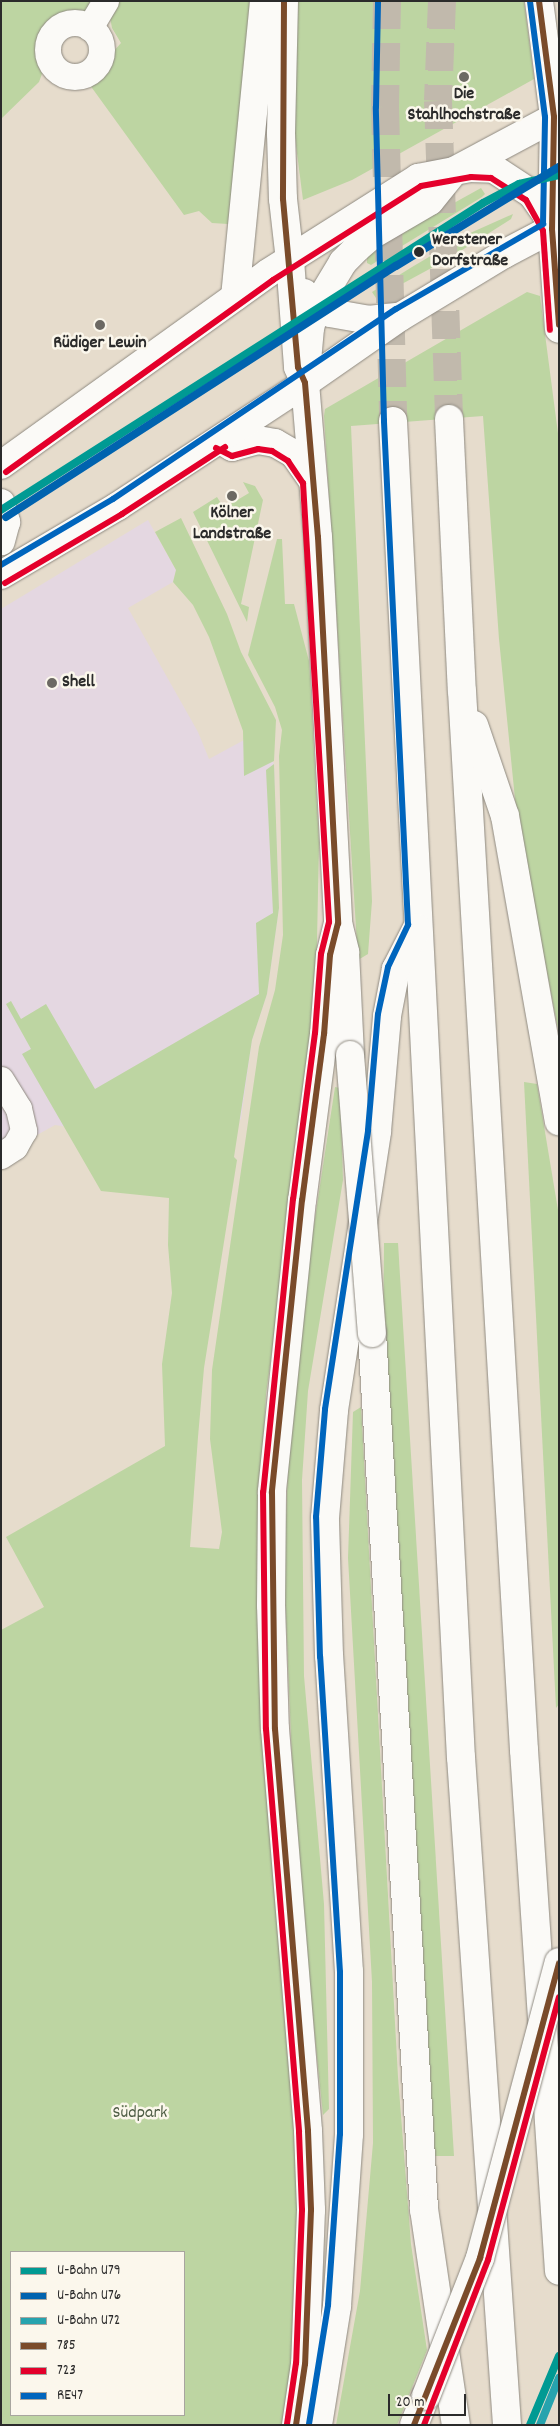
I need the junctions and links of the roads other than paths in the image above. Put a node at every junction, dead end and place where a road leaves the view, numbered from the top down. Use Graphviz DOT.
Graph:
graph roads {
  1 [pos="106,1"];
  2 [pos="264,1"];
  3 [pos="284,1"];
  4 [pos="539,1"];
  5 [pos="543,1"];
  6 [pos="90,28"];
  7 [pos="559,35"];
  8 [pos="556,116"];
  9 [pos="454,171"];
  10 [pos="555,227"];
  11 [pos="290,260"];
  12 [pos="235,298"];
  13 [pos="316,307"];
  14 [pos="400,316"];
  15 [pos="559,329"];
  16 [pos="306,384"];
  17 [pos="450,419"];
  18 [pos="393,421"];
  19 [pos="220,440"];
  20 [pos="1,465"];
  21 [pos="312,480"];
  22 [pos="1,503"];
  23 [pos="1,541"];
  24 [pos="1,575"];
  25 [pos="462,691"];
  26 [pos="338,923"];
  27 [pos="417,927"];
  28 [pos="1,1080"];
  29 [pos="559,1121"];
  30 [pos="1,1156"];
  31 [pos="559,1962"];
  32 [pos="559,2271"];
  33 [pos="296,2425"];
  34 [pos="318,2425"];
  35 [pos="414,2425"];
  36 [pos="456,2425"];
  37 [pos="507,2425"];
  1 -- 6 [label="street"];
  2 -- 12 [label="main road"];
  3 -- 11 [label="main road"];
  4 -- 8 [label="main road"];
  5 -- 7 [label="main road"];
  8 -- 9 [label="main road"];
  8 -- 10 [label="main road"];
  9 -- 10 [label="main road"];
  9 -- 11 [label="main road"];
  9 -- 13 [label="main road"];
  10 -- 14 [label="main road"];
  10 -- 15 [label="main road"];
  11 -- 12 [label="main road"];
  11 -- 13 [label="main road"];
  11 -- 16 [label="main road"];
  12 -- 20 [label="main road"];
  13 -- 14 [label="main road"];
  13 -- 16 [label="main road"];
  14 -- 16 [label="main road"];
  16 -- 19 [label="main road"];
  16 -- 21 [label="main road"];
  17 -- 25 [label="main road"];
  18 -- 27 [label="main road"];
  19 -- 21 [label="main road"];
  19 -- 24 [label="main road"];
  21 -- 26 [label="main road"];
  22 -- 23 [label="main road"];
  25 -- 29 [label="main road"];
  25 -- 32 [label="main road"];
  26 -- 33 [label="main road"];
  26 -- 36 [label="main road, bridge"];
  27 -- 34 [label="main road"];
  27 -- 37 [label="main road"];
  28 -- 30 [label="street"];
  31 -- 35 [label="main road, bridge"];
}
